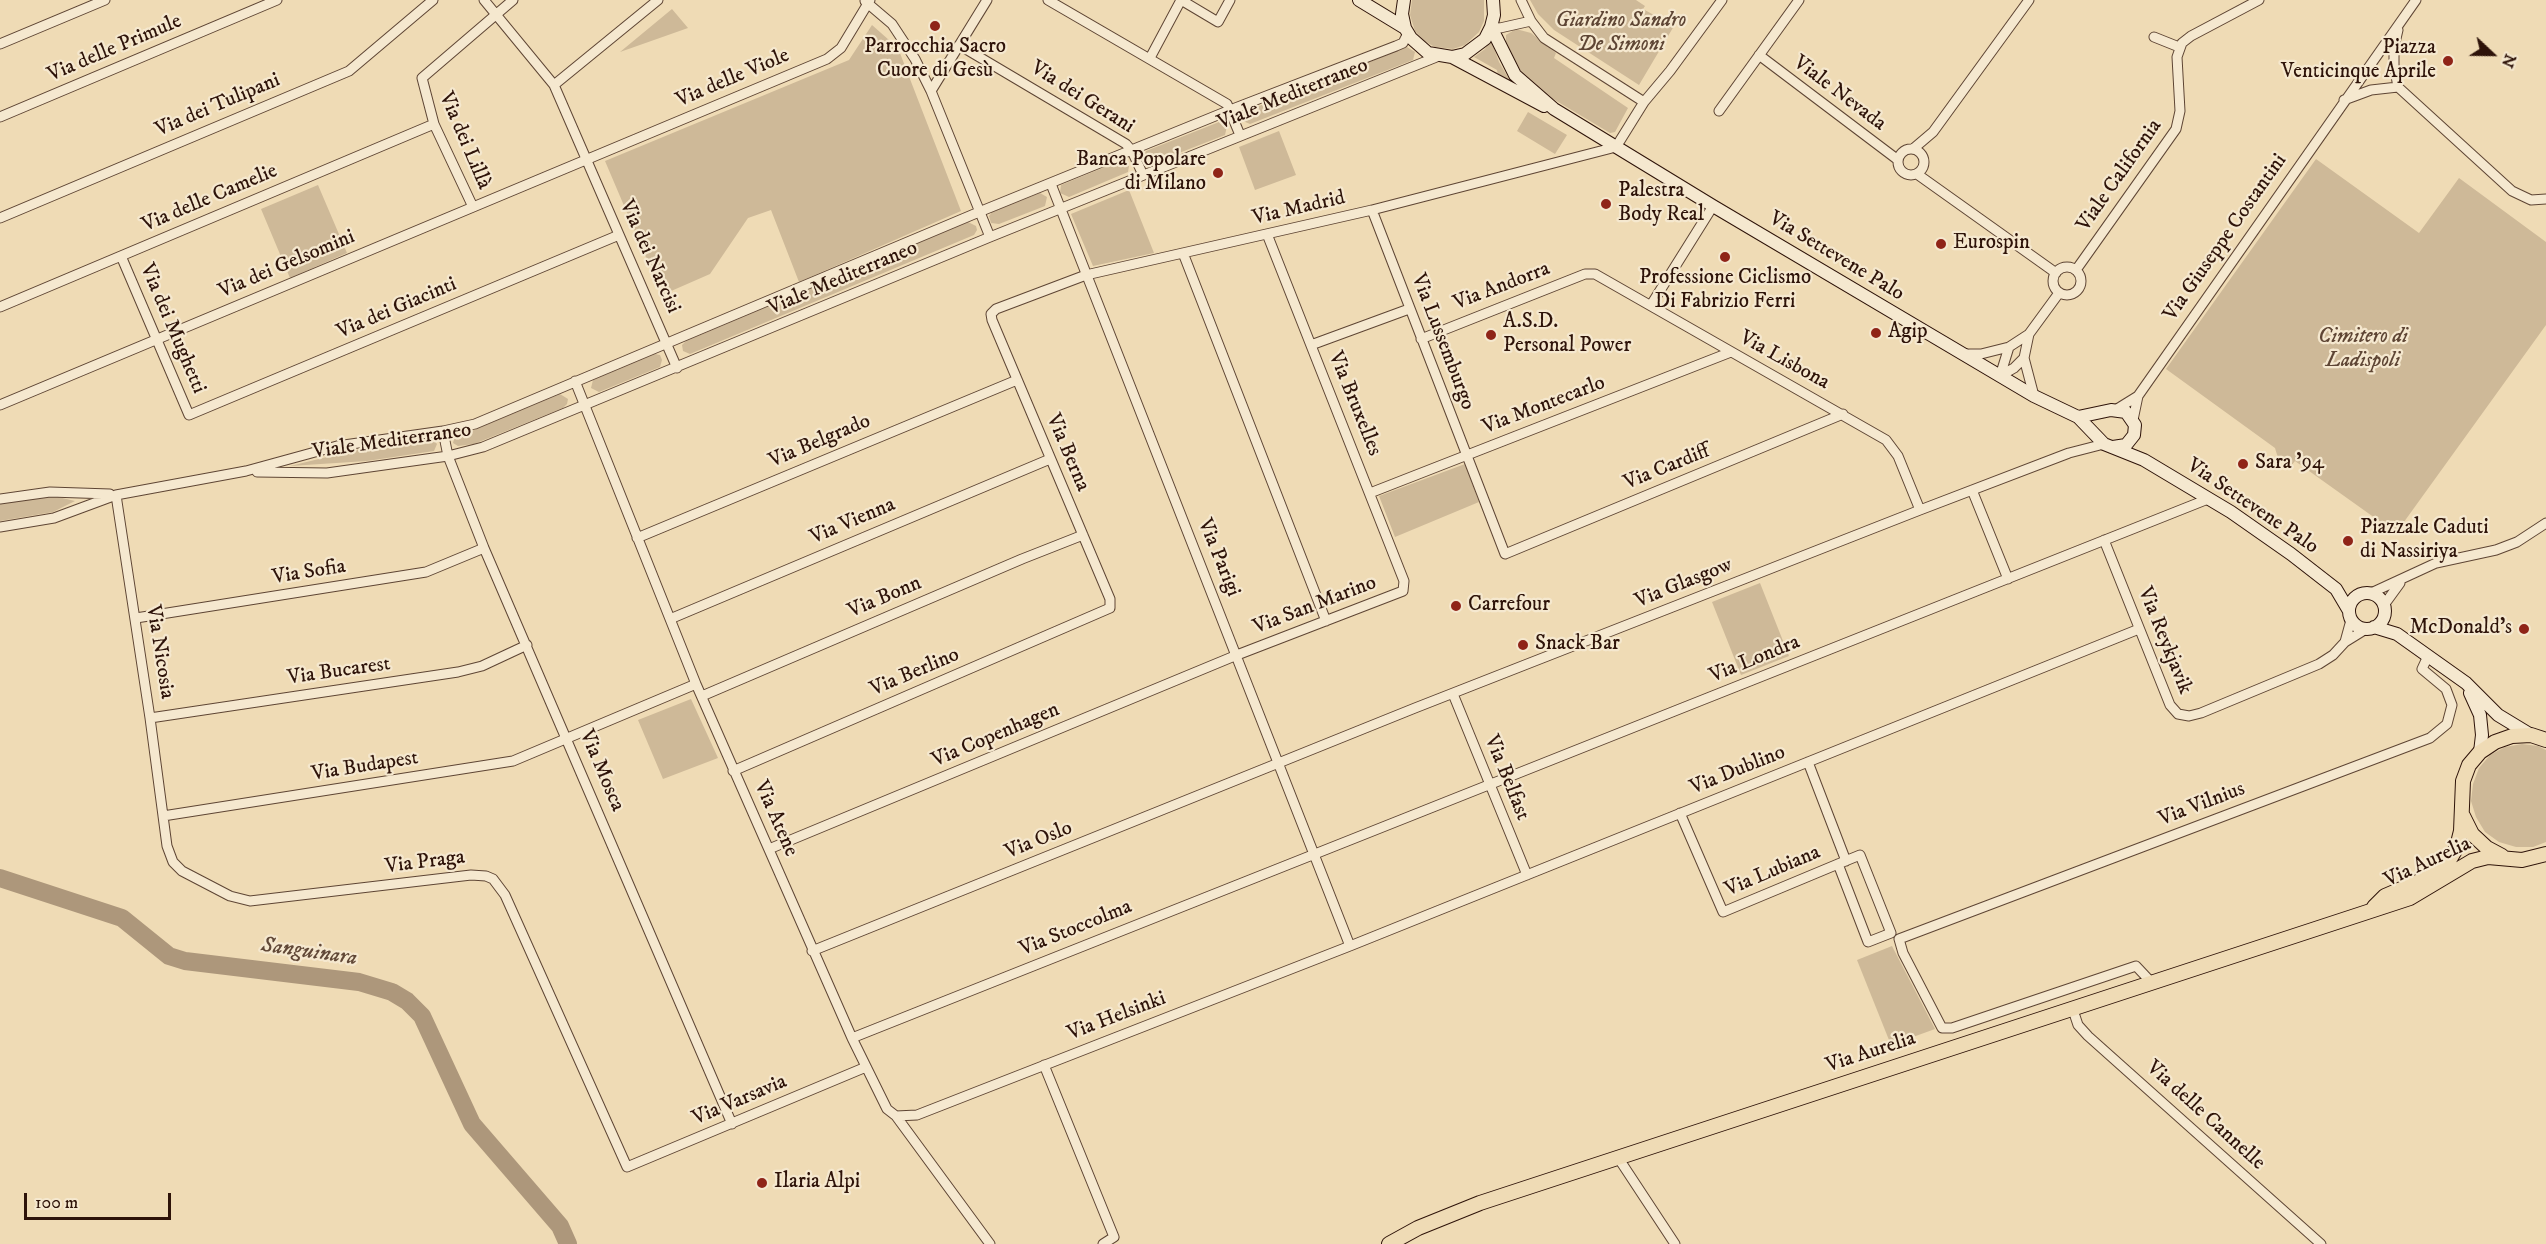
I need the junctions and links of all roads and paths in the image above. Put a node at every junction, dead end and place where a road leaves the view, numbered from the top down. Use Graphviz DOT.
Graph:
graph roads {
  1 [pos="105,0"];
  2 [pos="277,0"];
  3 [pos="434,0"];
  4 [pos="484,0"];
  5 [pos="513,0"];
  6 [pos="658,0"];
  7 [pos="987,0"];
  8 [pos="1048,0"];
  9 [pos="1230,0"];
  10 [pos="1359,0"];
  11 [pos="1404,0"];
  12 [pos="1493,0"];
  13 [pos="1499,0"];
  14 [pos="1521,0"];
  15 [pos="1722,0"];
  16 [pos="1799,0"];
  17 [pos="2030,0"];
  18 [pos="2259,0"];
  19 [pos="2416,0"];
  20 [pos="868,1"];
  21 [pos="496,14"];
  22 [pos="1531,21"];
  23 [pos="1492,23"];
  24 [pos="2399,24"];
  25 [pos="1407,31"];
  26 [pos="2154,37"];
  27 [pos="0,44"];
  28 [pos="959,45"];
  29 [pos="2179,47"];
  30 [pos="1439,56"];
  31 [pos="1759,56"];
  32 [pos="1452,57"];
  33 [pos="1150,58"];
  34 [pos="554,85"];
  35 [pos="2398,87"];
  36 [pos="931,91"];
  37 [pos="2344,100"];
  38 [pos="1644,102"];
  39 [pos="1554,109"];
  40 [pos="1230,110"];
  41 [pos="1719,111"];
  42 [pos="0,117"];
  43 [pos="434,123"];
  44 [pos="1933,132"];
  45 [pos="1240,135"];
  46 [pos="1616,147"];
  47 [pos="1913,149"];
  48 [pos="1132,150"];
  49 [pos="588,160"];
  50 [pos="1898,160"];
  51 [pos="1924,162"];
  52 [pos="1917,174"];
  53 [pos="1143,175"];
  54 [pos="1051,184"];
  55 [pos="1935,187"];
  56 [pos="2546,199"];
  57 [pos="1713,206"];
  58 [pos="473,207"];
  59 [pos="1061,210"];
  60 [pos="1372,210"];
  61 [pos="979,212"];
  62 [pos="0,218"];
  63 [pos="1267,234"];
  64 [pos="619,235"];
  65 [pos="990,237"];
  66 [pos="1183,253"];
  67 [pos="121,256"];
  68 [pos="2076,270"];
  69 [pos="2056,273"];
  70 [pos="1086,275"];
  71 [pos="1597,275"];
  72 [pos="2059,293"];
  73 [pos="1651,305"];
  74 [pos="0,307"];
  75 [pos="1410,309"];
  76 [pos="992,313"];
  77 [pos="2029,334"];
  78 [pos="156,339"];
  79 [pos="1421,339"];
  80 [pos="668,343"];
  81 [pos="1311,345"];
  82 [pos="2009,347"];
  83 [pos="1731,352"];
  84 [pos="1964,354"];
  85 [pos="2024,358"];
  86 [pos="677,368"];
  87 [pos="2000,376"];
  88 [pos="1017,380"];
  89 [pos="575,381"];
  90 [pos="2034,396"];
  91 [pos="2138,396"];
  92 [pos="0,405"];
  93 [pos="585,406"];
  94 [pos="2111,410"];
  95 [pos="1843,414"];
  96 [pos="189,415"];
  97 [pos="2078,417"];
  98 [pos="2133,420"];
  99 [pos="443,431"];
  100 [pos="2134,435"];
  101 [pos="2105,442"];
  102 [pos="1467,454"];
  103 [pos="448,456"];
  104 [pos="1050,459"];
  105 [pos="2144,460"];
  106 [pos="246,471"];
  107 [pos="1972,490"];
  108 [pos="1370,493"];
  109 [pos="116,495"];
  110 [pos="0,499"];
  111 [pos="2208,499"];
  112 [pos="1920,510"];
  113 [pos="2546,523"];
  114 [pos="0,527"];
  115 [pos="1083,535"];
  116 [pos="637,538"];
  117 [pos="2104,540"];
  118 [pos="484,548"];
  119 [pos="1505,554"];
  120 [pos="2410,573"];
  121 [pos="2008,579"];
  122 [pos="1404,588"];
  123 [pos="2336,589"];
  124 [pos="2371,593"];
  125 [pos="2358,595"];
  126 [pos="1110,607"];
  127 [pos="2385,608"];
  128 [pos="2350,615"];
  129 [pos="136,618"];
  130 [pos="670,619"];
  131 [pos="1326,621"];
  132 [pos="2370,628"];
  133 [pos="2139,629"];
  134 [pos="2397,634"];
  135 [pos="2345,642"];
  136 [pos="527,645"];
  137 [pos="1237,655"];
  138 [pos="2428,656"];
  139 [pos="2466,683"];
  140 [pos="696,684"];
  141 [pos="1453,694"];
  142 [pos="702,696"];
  143 [pos="150,718"];
  144 [pos="2530,735"];
  145 [pos="567,739"];
  146 [pos="2546,740"];
  147 [pos="2480,752"];
  148 [pos="1808,762"];
  149 [pos="1279,764"];
  150 [pos="733,771"];
  151 [pos="1489,785"];
  152 [pos="1680,813"];
  153 [pos="164,816"];
  154 [pos="2463,816"];
  155 [pos="769,849"];
  156 [pos="1314,854"];
  157 [pos="2546,854"];
  158 [pos="2505,857"];
  159 [pos="1842,863"];
  160 [pos="1527,875"];
  161 [pos="2371,911"];
  162 [pos="1891,933"];
  163 [pos="1899,939"];
  164 [pos="1350,946"];
  165 [pos="812,951"];
  166 [pos="2152,983"];
  167 [pos="2073,1010"];
  168 [pos="852,1038"];
  169 [pos="1044,1065"];
  170 [pos="866,1067"];
  171 [pos="896,1116"];
  172 [pos="732,1124"];
  173 [pos="1619,1159"];
  174 [pos="627,1167"];
  175 [pos="990,1244"];
  176 [pos="1103,1244"];
  177 [pos="1389,1244"];
  178 [pos="1675,1244"];
  179 [pos="2321,1244"];
  1 -- 27 [label="street"];
  2 -- 42 [label="street, Via delle Primule"];
  3 -- 62 [label="street, Via dei Tulipani"];
  4 -- 21 [label="street, Via dei Narcisi"];
  5 -- 21 [label="street"];
  6 -- 34 [label="street"];
  7 -- 28 [label="street"];
  8 -- 33 [label="street"];
  9 -- 33 [label="street"];
  10 -- 25 [label="street"];
  11 -- 25 [label="street"];
  12 -- 23 [label="street"];
  13 -- 23 [label="street"];
  14 -- 22 [label="street"];
  15 -- 38 [label="street"];
  16 -- 31 [label="street"];
  17 -- 44 [label="street"];
  18 -- 29 [label="street"];
  19 -- 24 [label="street, Via Giuseppe Costantini"];
  20 -- 36 [label="street"];
  20 -- 49 [label="street, Via delle Viole"];
  21 -- 34 [label="street, Via dei Narcisi"];
  21 -- 43 [label="street, Via dei Lillà"];
  22 -- 23 [label="street"];
  22 -- 38 [label="street"];
  23 -- 32 [label="street"];
  23 -- 39 [label="street, Via Settevene Palo"];
  24 -- 35 [label="street"];
  24 -- 37 [label="street, Via Giuseppe Costantini"];
  25 -- 30 [label="street"];
  25 -- 40 [label="street, Viale Mediterraneo"];
  26 -- 29 [label="street"];
  28 -- 36 [label="street"];
  28 -- 48 [label="street, Via dei Gerani"];
  29 -- 68 [label="street, Viale California"];
  30 -- 32 [label="street"];
  30 -- 45 [label="street, Viale Mediterraneo"];
  31 -- 41 [label="street"];
  31 -- 50 [label="street, Viale Nevada"];
  32 -- 39 [label="street, Via Settevene Palo"];
  33 -- 40 [label="street"];
  34 -- 49 [label="street, Via dei Narcisi"];
  35 -- 37 [label="street"];
  35 -- 56 [label="street"];
  36 -- 61 [label="street"];
  37 -- 91 [label="street, Via Giuseppe Costantini"];
  38 -- 46 [label="street"];
  39 -- 46 [label="street, Via Settevene Palo"];
  40 -- 45 [label="street"];
  40 -- 48 [label="street, Viale Mediterraneo"];
  43 -- 58 [label="street, Via dei Lillà"];
  43 -- 67 [label="street, Via delle Camelie"];
  44 -- 47 [label="street"];
  44 -- 51 [label="street"];
  45 -- 53 [label="street, Viale Mediterraneo"];
  46 -- 57 [label="street, Via Settevene Palo"];
  46 -- 60 [label="street, Via Madrid"];
  47 -- 50 [label="street"];
  47 -- 51 [label="street"];
  48 -- 53 [label="street, Via dei Gerani"];
  48 -- 54 [label="street, Viale Mediterraneo"];
  49 -- 58 [label="street, Via dei Gelsomini"];
  49 -- 64 [label="street, Via dei Narcisi"];
  50 -- 52 [label="street"];
  51 -- 52 [label="street"];
  51 -- 55 [label="street"];
  52 -- 55 [label="street"];
  53 -- 59 [label="street, Viale Mediterraneo"];
  54 -- 59 [label="street, Via Parigi"];
  54 -- 61 [label="street, Viale Mediterraneo"];
  55 -- 69 [label="street"];
  57 -- 73 [label="street"];
  57 -- 84 [label="street, Via Settevene Palo"];
  58 -- 78 [label="street, Via dei Gelsomini"];
  59 -- 65 [label="street, Viale Mediterraneo"];
  59 -- 70 [label="street, Via Parigi"];
  60 -- 63 [label="street, Via Madrid"];
  60 -- 75 [label="street, Via Lussemburgo"];
  61 -- 65 [label="street"];
  61 -- 80 [label="street, Viale Mediterraneo"];
  63 -- 66 [label="street, Via Madrid"];
  63 -- 81 [label="street, Via Bruxelles"];
  64 -- 80 [label="street, Via dei Narcisi"];
  64 -- 96 [label="street, Via dei Giacinti"];
  65 -- 86 [label="street, Viale Mediterraneo"];
  66 -- 70 [label="street, Via Madrid"];
  66 -- 131 [label="street"];
  67 -- 74 [label="street, Via delle Camelie"];
  67 -- 78 [label="street, Via dei Mughetti"];
  68 -- 69 [label="street"];
  68 -- 72 [label="street"];
  69 -- 72 [label="street"];
  70 -- 76 [label="street, Via Madrid"];
  70 -- 137 [label="street, Via Parigi"];
  71 -- 73 [label="street, Via Lisbona"];
  71 -- 79 [label="street, Via Andorra"];
  72 -- 77 [label="street"];
  73 -- 83 [label="street, Via Lisbona"];
  75 -- 79 [label="street, Via Lussemburgo"];
  75 -- 81 [label="street"];
  76 -- 88 [label="street, Via Berna"];
  77 -- 82 [label="street"];
  77 -- 85 [label="street"];
  78 -- 92 [label="street, Via dei Gelsomini"];
  78 -- 96 [label="street, Via dei Mughetti"];
  79 -- 102 [label="street, Via Lussemburgo"];
  80 -- 86 [label="street, Via dei Narcisi"];
  80 -- 89 [label="street, Viale Mediterraneo"];
  81 -- 108 [label="street, Via Bruxelles"];
  82 -- 84 [label="street"];
  82 -- 87 [label="street"];
  83 -- 95 [label="street, Via Lisbona"];
  83 -- 102 [label="street, Via Montecarlo"];
  84 -- 87 [label="street, Via Settevene Palo"];
  85 -- 87 [label="street"];
  85 -- 90 [label="street"];
  86 -- 93 [label="street, Viale Mediterraneo"];
  87 -- 90 [label="street, Via Settevene Palo"];
  88 -- 104 [label="street, Via Berna"];
  88 -- 116 [label="street, Via Belgrado"];
  89 -- 93 [label="street, Via Atene"];
  89 -- 99 [label="street, Viale Mediterraneo"];
  90 -- 97 [label="street, Via Settevene Palo"];
  91 -- 94 [label="street"];
  91 -- 98 [label="street"];
  93 -- 103 [label="street, Viale Mediterraneo"];
  93 -- 116 [label="street, Via Atene"];
  94 -- 97 [label="street"];
  94 -- 98 [label="street"];
  94 -- 101 [label="street"];
  95 -- 112 [label="street, Via Lisbona"];
  95 -- 119 [label="street, Via Cardiff"];
  97 -- 101 [label="street, Via Settevene Palo"];
  98 -- 100 [label="street"];
  99 -- 103 [label="street, Via Mosca"];
  99 -- 106 [label="street, Viale Mediterraneo"];
  100 -- 101 [label="street"];
  100 -- 105 [label="street"];
  101 -- 105 [label="street, Via Settevene Palo"];
  101 -- 107 [label="street, Via Glasgow"];
  102 -- 108 [label="street, Via Montecarlo"];
  102 -- 119 [label="street, Via Lussemburgo"];
  103 -- 106 [label="street, Viale Mediterraneo"];
  103 -- 118 [label="street, Via Mosca"];
  104 -- 115 [label="street, Via Berna"];
  104 -- 130 [label="street, Via Vienna"];
  105 -- 111 [label="street, Via Settevene Palo"];
  106 -- 109 [label="street, Viale Mediterraneo"];
  107 -- 112 [label="street, Via Glasgow"];
  107 -- 121 [label="street"];
  108 -- 122 [label="street, Via Bruxelles"];
  109 -- 110 [label="street, Viale Mediterraneo"];
  109 -- 114 [label="street, Viale Mediterraneo"];
  109 -- 129 [label="street, Via Nicosia"];
  111 -- 117 [label="street, Via Londra"];
  111 -- 123 [label="street, Via Settevene Palo"];
  112 -- 141 [label="street, Via Glasgow"];
  113 -- 120 [label="street"];
  115 -- 126 [label="street, Via Berna"];
  115 -- 142 [label="street, Via Bonn"];
  116 -- 130 [label="street, Via Atene"];
  117 -- 121 [label="street, Via Londra"];
  117 -- 133 [label="street, Via Reykjavik"];
  118 -- 129 [label="street, Via Sofia"];
  118 -- 136 [label="street, Via Mosca"];
  120 -- 124 [label="street"];
  120 -- 127 [label="street"];
  121 -- 151 [label="street, Via Londra"];
  122 -- 131 [label="street, Via San Marino"];
  123 -- 125 [label="street, Via Settevene Palo"];
  123 -- 128 [label="street, Via Settevene Palo"];
  124 -- 125 [label="street, Via Settevene Palo"];
  124 -- 127 [label="street, Via Settevene Palo"];
  125 -- 128 [label="street"];
  126 -- 150 [label="street, Via Berlino"];
  127 -- 132 [label="street"];
  127 -- 134 [label="street, Via Settevene Palo"];
  128 -- 132 [label="street, Via Settevene Palo"];
  128 -- 135 [label="street"];
  129 -- 143 [label="street, Via Nicosia"];
  130 -- 140 [label="street, Via Atene"];
  131 -- 137 [label="street, Via San Marino"];
  132 -- 134 [label="street, Via Settevene Palo"];
  132 -- 135 [label="street, Via Reykjavik"];
  133 -- 135 [label="street, Via Reykjavik"];
  133 -- 148 [label="street, Via Dublino"];
  134 -- 138 [label="street, Via Settevene Palo"];
  136 -- 143 [label="street, Via Bucarest"];
  136 -- 145 [label="street, Via Mosca"];
  137 -- 149 [label="street, Via Parigi"];
  137 -- 155 [label="street, Via Copenhagen"];
  138 -- 139 [label="street, Via Settevene Palo"];
  138 -- 163 [label="street, Via Vilnius"];
  139 -- 144 [label="street, Via Settevene Palo"];
  139 -- 147 [label="street"];
  140 -- 142 [label="street, Via Atene"];
  140 -- 145 [label="street, Via Budapest"];
  141 -- 149 [label="street, Via Glasgow"];
  141 -- 151 [label="street, Via Belfast"];
  142 -- 150 [label="street, Via Atene"];
  143 -- 153 [label="street, Via Nicosia"];
  144 -- 146 [label="main road"];
  144 -- 147 [label="main road"];
  145 -- 153 [label="street, Via Budapest"];
  145 -- 172 [label="street, Via Mosca"];
  147 -- 154 [label="main road, Via Aurelia"];
  148 -- 152 [label="street, Via Dublino"];
  148 -- 159 [label="street, Via Lubiana"];
  149 -- 156 [label="street, Via Parigi"];
  149 -- 165 [label="street, Via Oslo"];
  150 -- 155 [label="street, Via Atene"];
  151 -- 156 [label="street, Via Londra"];
  151 -- 160 [label="street, Via Belfast"];
  152 -- 159 [label="street, Via Lubiana"];
  152 -- 160 [label="street, Via Dublino"];
  153 -- 174 [label="street, Via Praga"];
  154 -- 158 [label="main road, Via Aurelia"];
  154 -- 161 [label="main road, Via Aurelia"];
  155 -- 165 [label="street, Via Atene"];
  156 -- 164 [label="street, Via Parigi"];
  156 -- 168 [label="street, Via Stoccolma"];
  157 -- 158 [label="main road, Via Aurelia"];
  158 -- 161 [label="main road, Via Aurelia"];
  159 -- 162 [label="street"];
  159 -- 162 [label="street"];
  160 -- 164 [label="street, Via Dublino"];
  161 -- 166 [label="main road, Via Aurelia"];
  162 -- 163 [label="street"];
  163 -- 166 [label="street"];
  164 -- 169 [label="street, Via Helsinki"];
  165 -- 168 [label="street, Via Atene"];
  166 -- 167 [label="main road, Via Aurelia"];
  167 -- 173 [label="main road, Via Aurelia"];
  167 -- 179 [label="street, Via delle Cannelle"];
  168 -- 170 [label="street, Via Atene"];
  169 -- 171 [label="street, Via Helsinki"];
  169 -- 176 [label="street"];
  170 -- 171 [label="street, Via Atene"];
  170 -- 172 [label="street, Via Varsavia"];
  171 -- 175 [label="street, Via Atene"];
  172 -- 174 [label="street, Via Varsavia"];
  173 -- 177 [label="main road, Via Aurelia"];
  173 -- 178 [label="street"];
}
